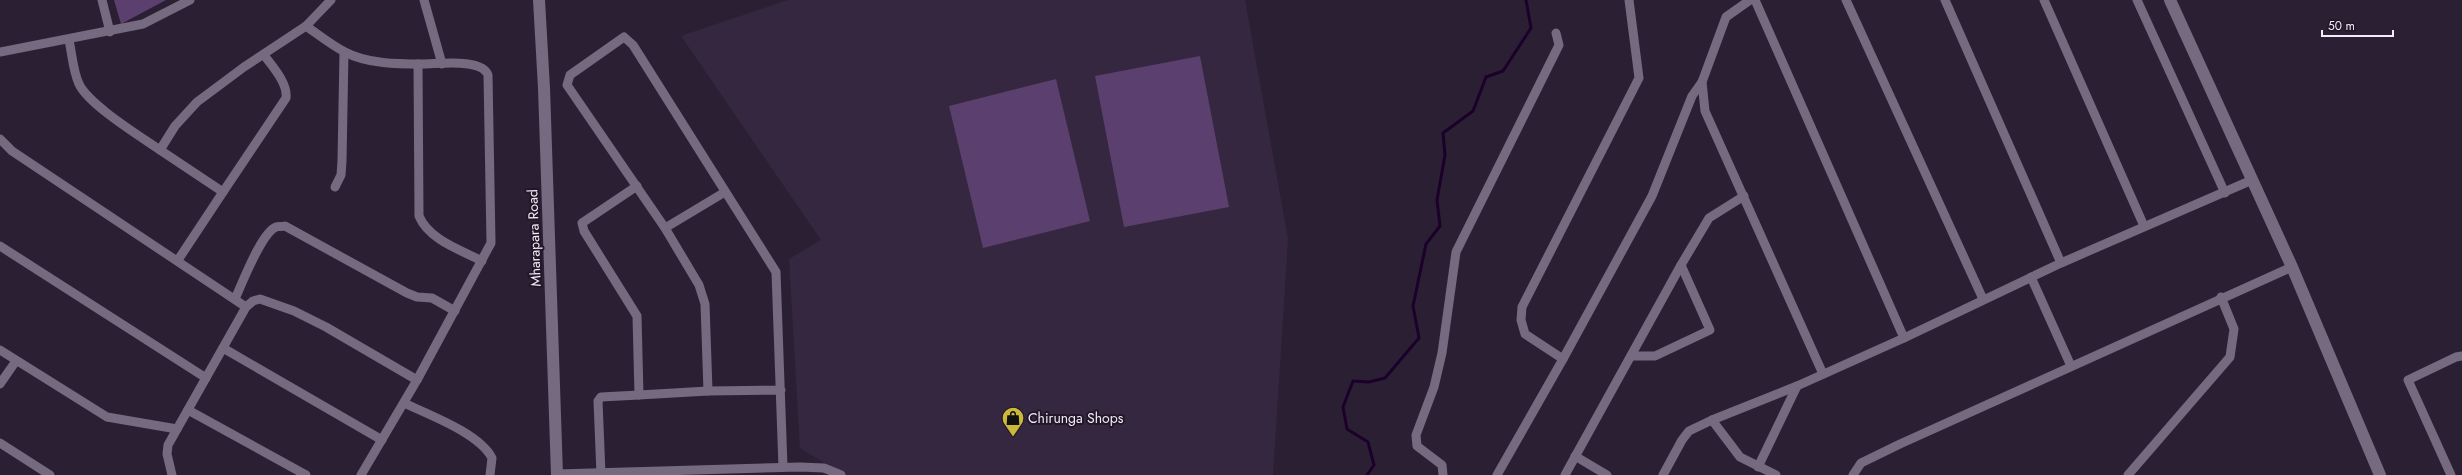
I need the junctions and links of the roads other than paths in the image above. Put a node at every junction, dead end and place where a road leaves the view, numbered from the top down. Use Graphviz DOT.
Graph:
graph roads {
  1 [pos="102,0"];
  2 [pos="190,0"];
  3 [pos="331,0"];
  4 [pos="424,0"];
  5 [pos="539,0"];
  6 [pos="544,0"];
  7 [pos="1629,0"];
  8 [pos="1750,0"];
  9 [pos="1755,0"];
  10 [pos="1846,0"];
  11 [pos="1945,0"];
  12 [pos="2044,0"];
  13 [pos="2137,0"];
  14 [pos="2170,0"];
  15 [pos="541,25"];
  16 [pos="306,26"];
  17 [pos="110,32"];
  18 [pos="1556,33"];
  19 [pos="69,40"];
  20 [pos="0,52"];
  21 [pos="344,52"];
  22 [pos="264,54"];
  23 [pos="418,64"];
  24 [pos="442,64"];
  25 [pos="1702,82"];
  26 [pos="0,139"];
  27 [pos="160,150"];
  28 [pos="2252,180"];
  29 [pos="637,186"];
  30 [pos="335,187"];
  31 [pos="223,192"];
  32 [pos="725,192"];
  33 [pos="2225,193"];
  34 [pos="1744,196"];
  35 [pos="2144,226"];
  36 [pos="665,228"];
  37 [pos="0,246"];
  38 [pos="178,260"];
  39 [pos="482,261"];
  40 [pos="2061,263"];
  41 [pos="1681,265"];
  42 [pos="2292,267"];
  43 [pos="2031,278"];
  44 [pos="2221,297"];
  45 [pos="235,299"];
  46 [pos="1983,299"];
  47 [pos="246,307"];
  48 [pos="455,311"];
  49 [pos="1904,338"];
  50 [pos="223,348"];
  51 [pos="0,350"];
  52 [pos="1631,356"];
  53 [pos="2462,356"];
  54 [pos="1563,359"];
  55 [pos="16,361"];
  56 [pos="2071,366"];
  57 [pos="1823,374"];
  58 [pos="206,378"];
  59 [pos="417,380"];
  60 [pos="0,384"];
  61 [pos="1797,386"];
  62 [pos="781,390"];
  63 [pos="708,391"];
  64 [pos="639,394"];
  65 [pos="404,403"];
  66 [pos="188,410"];
  67 [pos="1712,420"];
  68 [pos="177,429"];
  69 [pos="382,440"];
  70 [pos="2,448"];
  71 [pos="1575,456"];
  72 [pos="783,467"];
  73 [pos="1758,467"];
  74 [pos="741,472"];
  75 [pos="557,474"];
  76 [pos="601,474"];
  77 [pos="50,475"];
  78 [pos="172,475"];
  79 [pos="306,475"];
  80 [pos="361,475"];
  81 [pos="490,475"];
  82 [pos="841,475"];
  83 [pos="1443,475"];
  84 [pos="1497,475"];
  85 [pos="1565,475"];
  86 [pos="1607,475"];
  87 [pos="1663,475"];
  88 [pos="1776,475"];
  89 [pos="1853,475"];
  90 [pos="2128,475"];
  91 [pos="2380,475"];
  92 [pos="2451,475"];
  1 -- 17 [label="street"];
  2 -- 17 [label="street"];
  3 -- 16 [label="street"];
  4 -- 24 [label="street"];
  5 -- 15 [label="street, Mharapara Road"];
  6 -- 15 [label="street"];
  7 -- 54 [label="street"];
  8 -- 25 [label="street"];
  9 -- 49 [label="street"];
  10 -- 46 [label="street"];
  11 -- 40 [label="street"];
  12 -- 35 [label="street"];
  13 -- 33 [label="street"];
  14 -- 28 [label="street"];
  15 -- 75 [label="street, Mharapara Road"];
  16 -- 21 [label="street"];
  16 -- 22 [label="street"];
  17 -- 19 [label="street"];
  18 -- 83 [label="street"];
  19 -- 20 [label="street"];
  19 -- 27 [label="street"];
  21 -- 23 [label="street"];
  21 -- 30 [label="street"];
  22 -- 27 [label="street"];
  22 -- 31 [label="street"];
  23 -- 24 [label="street"];
  23 -- 39 [label="street"];
  24 -- 39 [label="street"];
  25 -- 34 [label="street"];
  25 -- 54 [label="street"];
  26 -- 38 [label="street"];
  27 -- 31 [label="street"];
  28 -- 33 [label="street"];
  28 -- 42 [label="street"];
  29 -- 32 [label="street"];
  29 -- 36 [label="street"];
  29 -- 64 [label="street"];
  31 -- 38 [label="street"];
  32 -- 36 [label="street"];
  32 -- 62 [label="street"];
  33 -- 35 [label="street"];
  34 -- 41 [label="street"];
  34 -- 57 [label="street"];
  35 -- 40 [label="street"];
  36 -- 63 [label="street"];
  37 -- 58 [label="street"];
  38 -- 45 [label="street"];
  39 -- 48 [label="street"];
  40 -- 43 [label="street"];
  41 -- 52 [label="street"];
  41 -- 52 [label="street"];
  42 -- 44 [label="street"];
  42 -- 91 [label="street"];
  43 -- 46 [label="street"];
  43 -- 56 [label="street"];
  44 -- 56 [label="street"];
  44 -- 90 [label="street"];
  45 -- 47 [label="street"];
  45 -- 48 [label="street"];
  46 -- 49 [label="street"];
  47 -- 50 [label="street"];
  47 -- 59 [label="street"];
  48 -- 59 [label="street"];
  49 -- 57 [label="street"];
  50 -- 58 [label="street"];
  50 -- 69 [label="street"];
  51 -- 55 [label="street"];
  52 -- 71 [label="street"];
  53 -- 92 [label="street"];
  54 -- 84 [label="street"];
  55 -- 60 [label="street"];
  55 -- 68 [label="street"];
  56 -- 89 [label="street"];
  57 -- 61 [label="street"];
  58 -- 66 [label="street"];
  59 -- 65 [label="street"];
  61 -- 67 [label="street"];
  61 -- 73 [label="street"];
  62 -- 63 [label="street"];
  62 -- 72 [label="street"];
  63 -- 64 [label="street"];
  64 -- 76 [label="street"];
  65 -- 69 [label="street"];
  65 -- 81 [label="street"];
  66 -- 68 [label="street"];
  66 -- 79 [label="street"];
  67 -- 73 [label="street"];
  67 -- 87 [label="street"];
  68 -- 78 [label="street"];
  69 -- 80 [label="street"];
  70 -- 77 [label="street"];
  71 -- 85 [label="street"];
  71 -- 86 [label="street"];
  72 -- 74 [label="street"];
  72 -- 82 [label="street"];
  73 -- 88 [label="street"];
  74 -- 76 [label="street"];
  75 -- 76 [label="street"];
}
